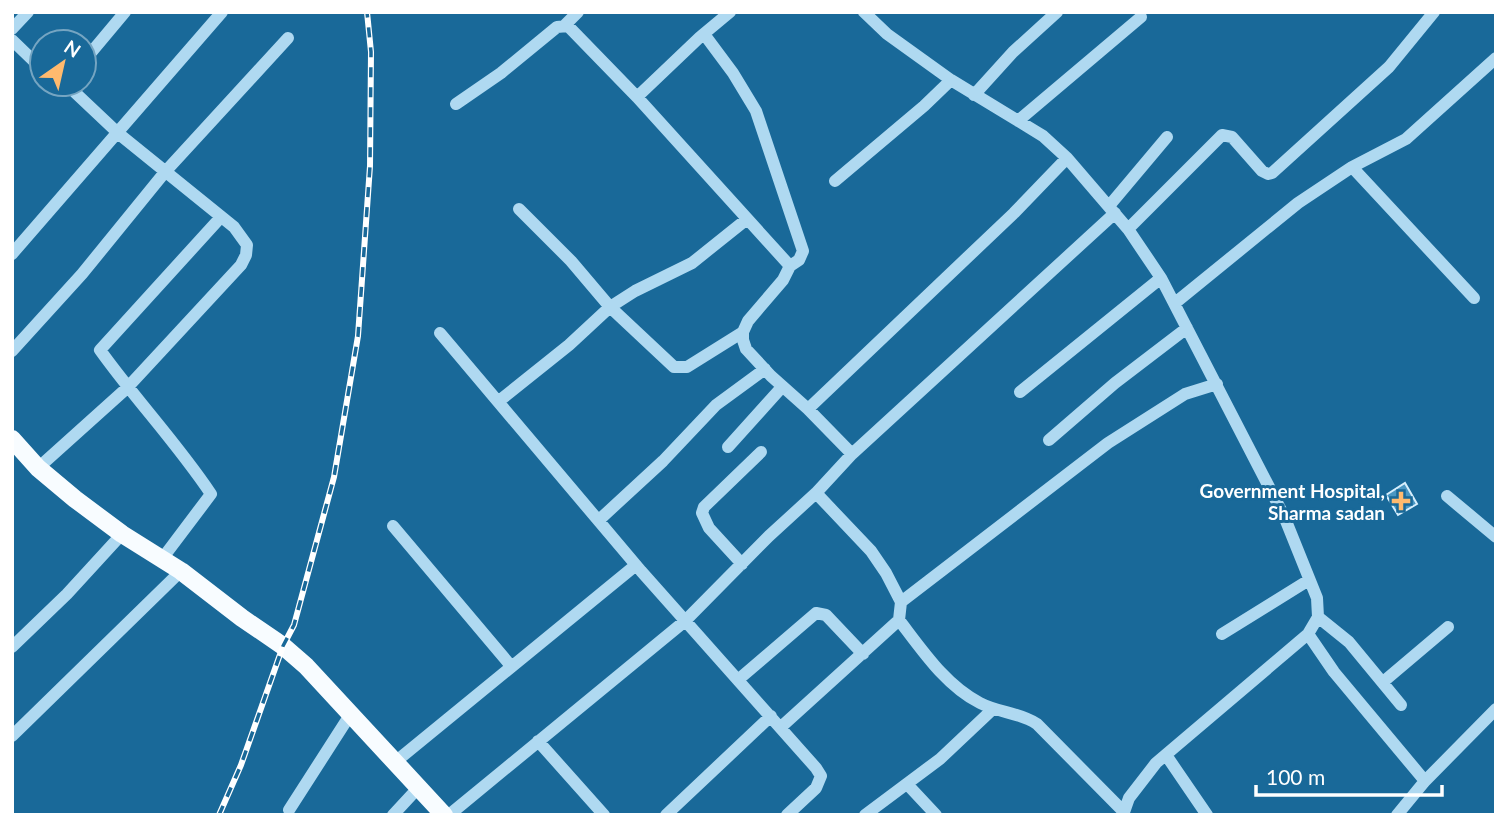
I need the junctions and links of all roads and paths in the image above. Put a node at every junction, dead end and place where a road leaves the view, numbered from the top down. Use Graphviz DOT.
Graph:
graph roads {
  1 [pos="28,12"];
  2 [pos="125,12"];
  3 [pos="222,12"];
  4 [pos="578,12"];
  5 [pos="730,12"];
  6 [pos="864,12"];
  7 [pos="1057,12"];
  8 [pos="1434,12"];
  9 [pos="1141,17"];
  10 [pos="565,25"];
  11 [pos="12,29"];
  12 [pos="704,34"];
  13 [pos="288,37"];
  14 [pos="12,40"];
  15 [pos="98,44"];
  16 [pos="28,55"];
  17 [pos="1496,58"];
  18 [pos="951,80"];
  19 [pos="974,94"];
  20 [pos="637,97"];
  21 [pos="81,98"];
  22 [pos="456,104"];
  23 [pos="1018,121"];
  24 [pos="119,134"];
  25 [pos="1167,137"];
  26 [pos="1066,158"];
  27 [pos="1352,167"];
  28 [pos="165,172"];
  29 [pos="835,181"];
  30 [pos="519,209"];
  31 [pos="1112,209"];
  32 [pos="221,217"];
  33 [pos="747,219"];
  34 [pos="1128,229"];
  35 [pos="14,250"];
  36 [pos="790,266"];
  37 [pos="1161,278"];
  38 [pos="1475,298"];
  39 [pos="1175,303"];
  40 [pos="610,307"];
  41 [pos="1187,328"];
  42 [pos="743,332"];
  43 [pos="440,333"];
  44 [pos="12,351"];
  45 [pos="765,369"];
  46 [pos="1217,384"];
  47 [pos="782,387"];
  48 [pos="127,388"];
  49 [pos="1020,392"];
  50 [pos="499,401"];
  51 [pos="808,409"];
  52 [pos="12,439"];
  53 [pos="1049,440"];
  54 [pos="728,447"];
  55 [pos="761,452"];
  56 [pos="852,454"];
  57 [pos="37,468"];
  58 [pos="816,494"];
  59 [pos="1447,496"];
  60 [pos="599,520"];
  61 [pos="394,526"];
  62 [pos="122,534"];
  63 [pos="1496,537"];
  64 [pos="162,559"];
  65 [pos="742,564"];
  66 [pos="636,565"];
  67 [pos="181,570"];
  68 [pos="1310,580"];
  69 [pos="901,602"];
  70 [pos="1318,617"];
  71 [pos="899,620"];
  72 [pos="685,621"];
  73 [pos="1448,627"];
  74 [pos="1222,634"];
  75 [pos="1308,634"];
  76 [pos="12,647"];
  77 [pos="863,654"];
  78 [pos="511,666"];
  79 [pos="739,680"];
  80 [pos="1383,682"];
  81 [pos="1401,705"];
  82 [pos="993,709"];
  83 [pos="1496,709"];
  84 [pos="350,715"];
  85 [pos="771,716"];
  86 [pos="781,727"];
  87 [pos="12,736"];
  88 [pos="538,741"];
  89 [pos="1166,755"];
  90 [pos="394,763"];
  91 [pos="1425,781"];
  92 [pos="907,784"];
  93 [pos="418,788"];
  94 [pos="289,810"];
  95 [pos="1123,813"];
  96 [pos="393,815"];
  97 [pos="446,815"];
  98 [pos="604,815"];
  99 [pos="666,815"];
  100 [pos="787,815"];
  101 [pos="865,815"];
  102 [pos="936,815"];
  103 [pos="1207,815"];
  104 [pos="1397,815"];
  1 -- 11 [label="street"];
  2 -- 15 [label="street"];
  3 -- 24 [label="street"];
  4 -- 10 [label="street"];
  5 -- 12 [label="street"];
  6 -- 18 [label="street"];
  7 -- 19 [label="street"];
  8 -- 34 [label="street"];
  9 -- 23 [label="street"];
  10 -- 20 [label="street"];
  10 -- 22 [label="street"];
  12 -- 20 [label="street"];
  12 -- 36 [label="street"];
  13 -- 28 [label="street"];
  14 -- 16 [label="street"];
  17 -- 27 [label="street"];
  18 -- 19 [label="street"];
  18 -- 29 [label="street"];
  19 -- 23 [label="street"];
  20 -- 33 [label="street"];
  21 -- 24 [label="street"];
  23 -- 26 [label="street"];
  24 -- 28 [label="street"];
  24 -- 35 [label="street"];
  25 -- 31 [label="street"];
  26 -- 31 [label="street"];
  26 -- 51 [label="street"];
  27 -- 38 [label="street"];
  27 -- 39 [label="street"];
  28 -- 32 [label="street"];
  28 -- 44 [label="street"];
  30 -- 40 [label="street"];
  31 -- 34 [label="street"];
  31 -- 56 [label="street"];
  32 -- 48 [label="street"];
  32 -- 48 [label="street"];
  33 -- 36 [label="street"];
  33 -- 40 [label="street"];
  34 -- 37 [label="street"];
  36 -- 42 [label="street"];
  37 -- 39 [label="street"];
  37 -- 49 [label="street"];
  39 -- 41 [label="street"];
  40 -- 42 [label="street"];
  40 -- 50 [label="street"];
  41 -- 46 [label="street"];
  41 -- 53 [label="street"];
  42 -- 45 [label="street"];
  43 -- 50 [label="street"];
  45 -- 47 [label="street"];
  45 -- 60 [label="street"];
  46 -- 68 [label="street"];
  46 -- 69 [label="street"];
  47 -- 51 [label="street"];
  47 -- 54 [label="street"];
  48 -- 57 [label="street"];
  48 -- 64 [label="street"];
  50 -- 60 [label="street"];
  51 -- 56 [label="street"];
  52 -- 57 [label="main road"];
  55 -- 65 [label="street"];
  56 -- 58 [label="street"];
  57 -- 62 [label="main road"];
  58 -- 65 [label="street"];
  58 -- 69 [label="street"];
  59 -- 63 [label="street"];
  60 -- 66 [label="street"];
  61 -- 78 [label="street"];
  62 -- 64 [label="main road"];
  62 -- 76 [label="street"];
  64 -- 67 [label="main road"];
  65 -- 72 [label="street"];
  66 -- 72 [label="street"];
  66 -- 78 [label="street"];
  67 -- 84 [label="main road"];
  67 -- 87 [label="street"];
  68 -- 70 [label="street"];
  68 -- 74 [label="street"];
  69 -- 71 [label="street"];
  70 -- 75 [label="street"];
  70 -- 80 [label="street"];
  71 -- 77 [label="street"];
  71 -- 82 [label="street"];
  72 -- 79 [label="street"];
  72 -- 88 [label="street"];
  73 -- 80 [label="street"];
  75 -- 89 [label="street"];
  75 -- 91 [label="street"];
  77 -- 79 [label="street"];
  77 -- 86 [label="street"];
  78 -- 90 [label="street"];
  79 -- 85 [label="street"];
  80 -- 81 [label="street"];
  82 -- 92 [label="street"];
  82 -- 95 [label="street"];
  83 -- 91 [label="street"];
  84 -- 90 [label="main road"];
  84 -- 94 [label="street"];
  85 -- 86 [label="street"];
  85 -- 99 [label="street"];
  86 -- 100 [label="street"];
  88 -- 97 [label="street"];
  88 -- 98 [label="street"];
  89 -- 95 [label="street"];
  89 -- 103 [label="street"];
  90 -- 93 [label="main road"];
  91 -- 104 [label="street"];
  92 -- 101 [label="street"];
  92 -- 102 [label="street"];
  93 -- 96 [label="street"];
  93 -- 97 [label="main road"];
}
